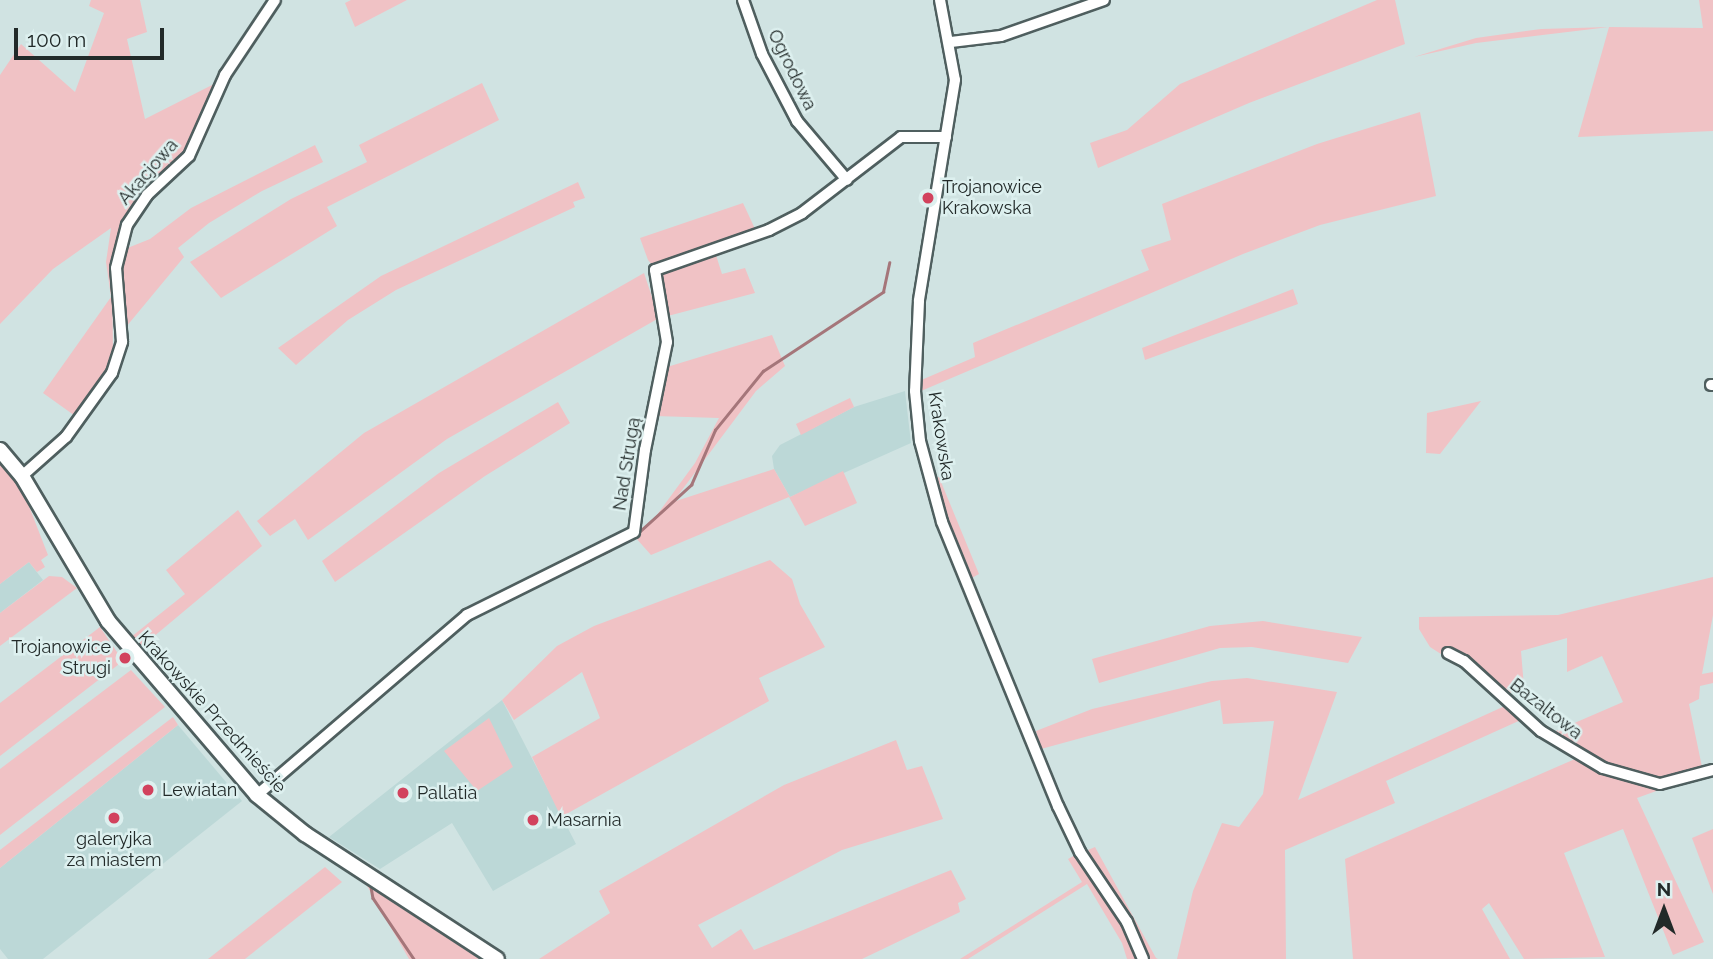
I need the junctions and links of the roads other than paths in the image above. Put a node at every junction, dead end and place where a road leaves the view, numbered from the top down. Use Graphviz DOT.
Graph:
graph roads {
  1 [pos="275,0"];
  2 [pos="743,0"];
  3 [pos="940,0"];
  4 [pos="1104,0"];
  5 [pos="951,42"];
  6 [pos="946,137"];
  7 [pos="848,180"];
  8 [pos="0,450"];
  9 [pos="22,476"];
  10 [pos="1448,653"];
  11 [pos="1713,770"];
  12 [pos="257,795"];
  13 [pos="496,959"];
  14 [pos="1143,959"];
  1 -- 9 [label="street, Akacjowa"];
  2 -- 7 [label="street, Ogrodowa"];
  3 -- 5 [label="street, Krakowska"];
  4 -- 5 [label="street"];
  5 -- 6 [label="street, Krakowska"];
  6 -- 7 [label="street, Nad Strugą"];
  6 -- 14 [label="street, Krakowska"];
  7 -- 12 [label="street, Nad Strugą"];
  8 -- 9 [label="main road, Krakowskie Przedmieście"];
  9 -- 12 [label="main road, Krakowskie Przedmieście"];
  10 -- 11 [label="street, Bazaltowa"];
  12 -- 13 [label="main road, Krakowskie Przedmieście"];
}
